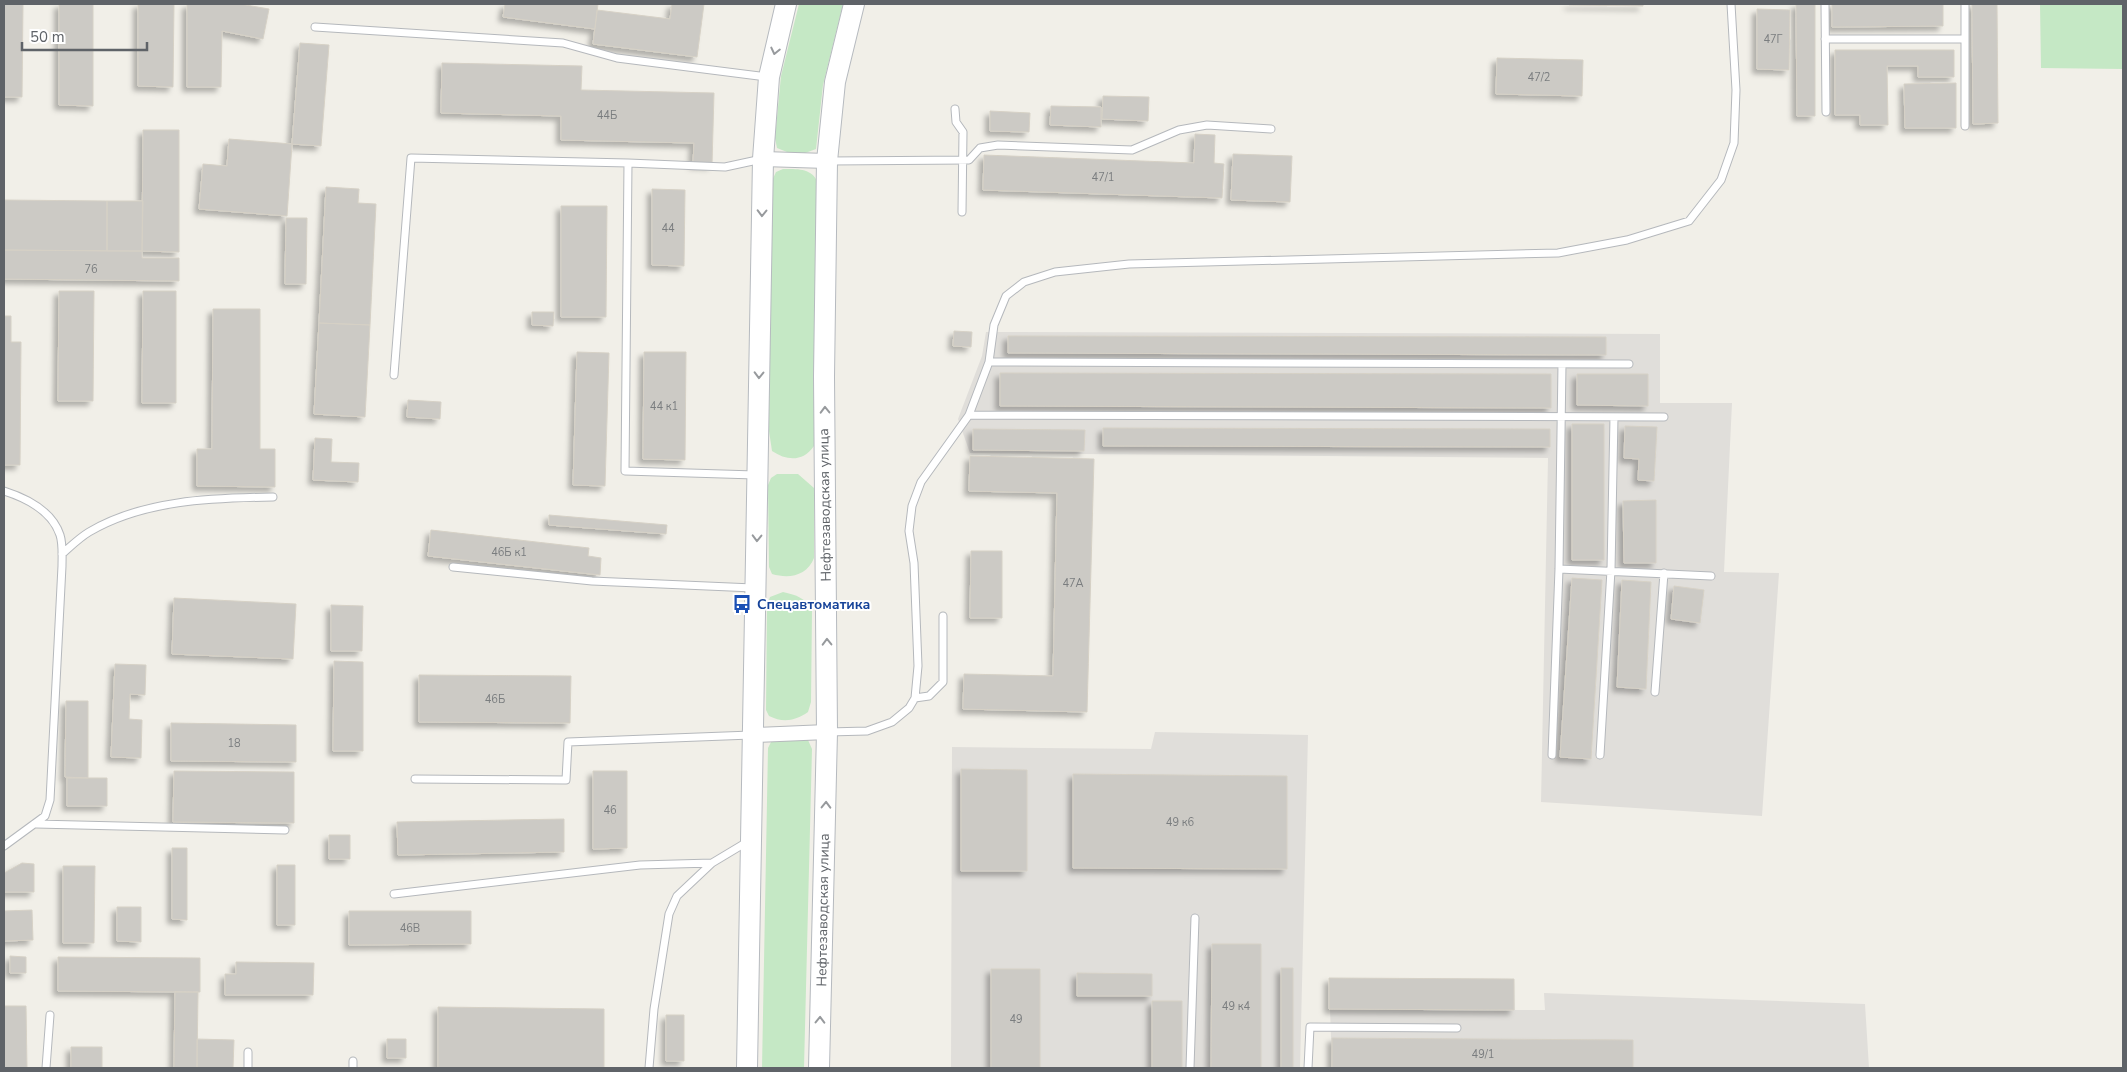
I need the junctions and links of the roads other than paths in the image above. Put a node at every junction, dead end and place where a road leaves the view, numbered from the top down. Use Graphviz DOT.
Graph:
graph roads {
  1 [pos="786,4"];
  2 [pos="854,4"];
  3 [pos="1731,4"];
  4 [pos="1825,4"];
  5 [pos="1965,4"];
  6 [pos="315,27"];
  7 [pos="1825,38"];
  8 [pos="1965,39"];
  9 [pos="769,77"];
  10 [pos="955,109"];
  11 [pos="1826,112"];
  12 [pos="1965,126"];
  13 [pos="1271,128"];
  14 [pos="763,159"];
  15 [pos="962,160"];
  16 [pos="828,161"];
  17 [pos="628,163"];
  18 [pos="962,212"];
  19 [pos="988,362"];
  20 [pos="1562,364"];
  21 [pos="1629,364"];
  22 [pos="394,375"];
  23 [pos="970,415"];
  24 [pos="1561,417"];
  25 [pos="1614,417"];
  26 [pos="1664,417"];
  27 [pos="758,475"];
  28 [pos="4,491"];
  29 [pos="273,497"];
  30 [pos="62,554"];
  31 [pos="453,567"];
  32 [pos="1559,569"];
  33 [pos="1611,570"];
  34 [pos="1664,573"];
  35 [pos="1711,576"];
  36 [pos="756,588"];
  37 [pos="943,616"];
  38 [pos="1654,692"];
  39 [pos="915,698"];
  40 [pos="828,732"];
  41 [pos="754,735"];
  42 [pos="1552,755"];
  43 [pos="1600,755"];
  44 [pos="415,779"];
  45 [pos="36,824"];
  46 [pos="286,830"];
  47 [pos="751,840"];
  48 [pos="4,846"];
  49 [pos="712,863"];
  50 [pos="394,894"];
  51 [pos="1195,918"];
  52 [pos="50,1015"];
  53 [pos="1458,1028"];
  54 [pos="248,1052"];
  55 [pos="46,1068"];
  56 [pos="248,1068"];
  57 [pos="649,1068"];
  58 [pos="747,1068"];
  59 [pos="819,1068"];
  60 [pos="1190,1068"];
  61 [pos="1308,1068"];
  1 -- 9 [label="main road, one-way"];
  2 -- 16 [label="main road, Нефтезаводская улица"];
  3 -- 19 [label="lane"];
  4 -- 7 [label="lane"];
  5 -- 8 [label="lane"];
  6 -- 9 [label="lane"];
  7 -- 8 [label="lane"];
  7 -- 11 [label="lane"];
  8 -- 12 [label="lane"];
  9 -- 14 [label="main road"];
  10 -- 15 [label="lane"];
  13 -- 15 [label="lane"];
  14 -- 16 [label="street"];
  14 -- 17 [label="lane"];
  14 -- 27 [label="main road, one-way"];
  15 -- 16 [label="lane"];
  15 -- 18 [label="lane"];
  40 -- 16 [label="main road, Нефтезаводская улица, one-way"];
  17 -- 22 [label="lane"];
  17 -- 27 [label="lane"];
  19 -- 20 [label="lane"];
  19 -- 23 [label="lane"];
  20 -- 21 [label="lane"];
  20 -- 24 [label="lane"];
  23 -- 24 [label="lane"];
  23 -- 39 [label="lane"];
  24 -- 25 [label="lane"];
  24 -- 32 [label="lane"];
  25 -- 26 [label="lane"];
  25 -- 33 [label="lane"];
  27 -- 36 [label="main road, one-way"];
  28 -- 30 [label="lane"];
  29 -- 30 [label="lane"];
  30 -- 45 [label="lane"];
  31 -- 36 [label="lane"];
  32 -- 33 [label="lane"];
  32 -- 42 [label="lane"];
  33 -- 34 [label="lane"];
  33 -- 43 [label="lane"];
  34 -- 35 [label="lane"];
  34 -- 38 [label="lane"];
  36 -- 41 [label="main road"];
  37 -- 39 [label="lane"];
  39 -- 40 [label="lane"];
  40 -- 41 [label="street"];
  59 -- 40 [label="main road, Нефтезаводская улица, one-way"];
  41 -- 44 [label="lane"];
  41 -- 47 [label="main road"];
  45 -- 46 [label="lane"];
  45 -- 48 [label="lane"];
  47 -- 49 [label="lane"];
  47 -- 58 [label="main road"];
  49 -- 50 [label="lane"];
  49 -- 57 [label="lane"];
  51 -- 60 [label="lane"];
  52 -- 55 [label="lane"];
  53 -- 61 [label="lane"];
  54 -- 56 [label="lane"];
}
